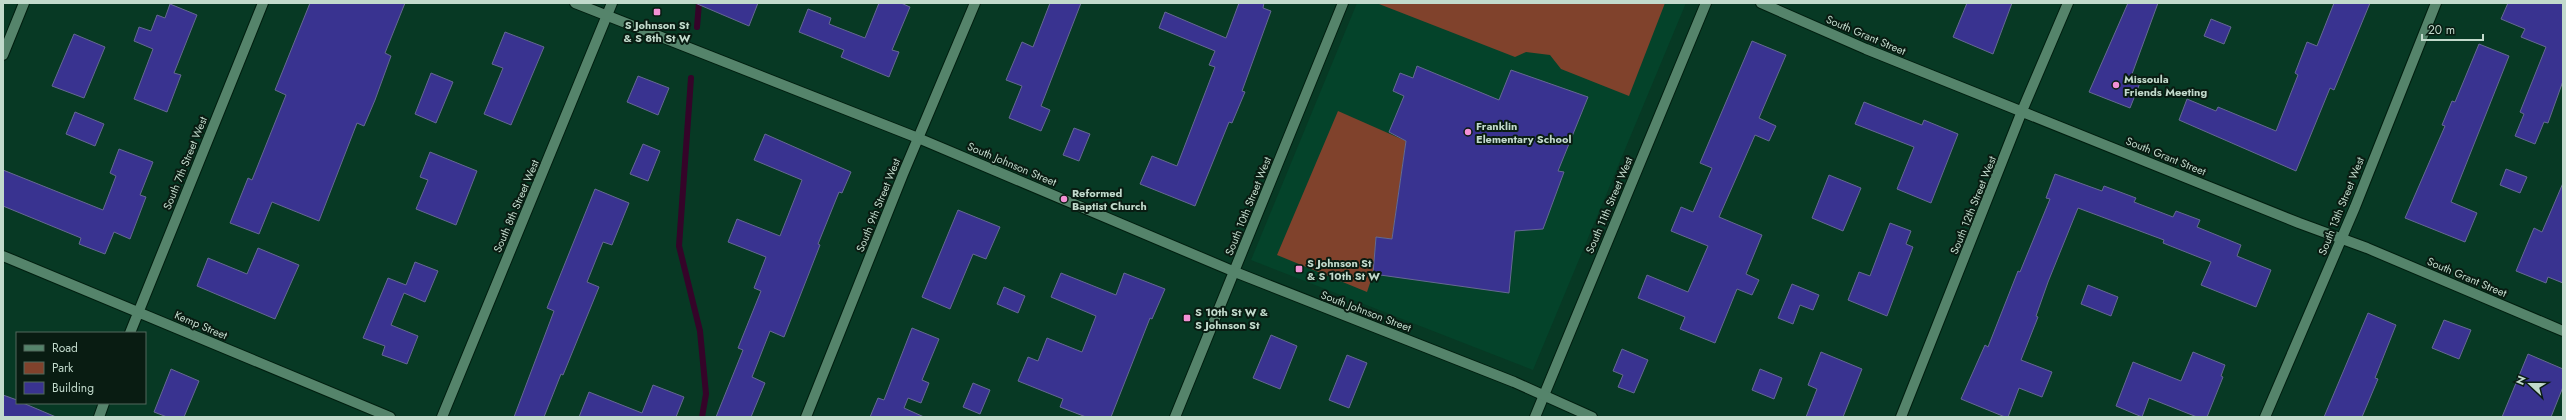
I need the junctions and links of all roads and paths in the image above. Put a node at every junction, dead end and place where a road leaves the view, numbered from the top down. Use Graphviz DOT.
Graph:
graph roads {
  1 [pos="24,3"];
  2 [pos="263,3"];
  3 [pos="575,3"];
  4 [pos="612,3"];
  5 [pos="975,3"];
  6 [pos="1343,3"];
  7 [pos="1706,3"];
  8 [pos="1761,3"];
  9 [pos="2068,3"];
  10 [pos="2436,3"];
  11 [pos="607,16"];
  12 [pos="3,55"];
  13 [pos="2022,111"];
  14 [pos="918,138"];
  15 [pos="2341,237"];
  16 [pos="3,256"];
  17 [pos="1235,272"];
  18 [pos="138,311"];
  19 [pos="2563,330"];
  20 [pos="130,332"];
  21 [pos="1544,395"];
  22 [pos="104,404"];
  23 [pos="99,417"];
  24 [pos="390,417"];
  25 [pos="442,417"];
  26 [pos="806,417"];
  27 [pos="1174,417"];
  28 [pos="1535,417"];
  29 [pos="1592,417"];
  30 [pos="1901,417"];
  31 [pos="2265,417"];
  1 -- 12 [label="street"];
  2 -- 18 [label="street, South 7th Street West"];
  3 -- 11 [label="street, South Johnson Street"];
  4 -- 11 [label="street, South 8th Street West"];
  5 -- 14 [label="street, South 9th Street West"];
  6 -- 17 [label="street, South 10th Street West"];
  7 -- 21 [label="street, South 11th Street West"];
  8 -- 13 [label="street, South Grant Street"];
  9 -- 13 [label="street, South 12th Street West"];
  10 -- 15 [label="street, South 13th Street West"];
  11 -- 14 [label="street, South Johnson Street"];
  11 -- 25 [label="street, South 8th Street West"];
  13 -- 15 [label="street, South Grant Street"];
  13 -- 30 [label="street, South 12th Street West"];
  14 -- 17 [label="street, South Johnson Street"];
  14 -- 26 [label="street, South 9th Street West"];
  15 -- 19 [label="street, South Grant Street"];
  15 -- 31 [label="street, South 13th Street West"];
  16 -- 18 [label="street, Kemp Street"];
  17 -- 21 [label="street, South Johnson Street"];
  17 -- 27 [label="street, South 10th Street West"];
  18 -- 20 [label="street, South 7th Street West"];
  18 -- 24 [label="street, Kemp Street"];
  21 -- 28 [label="street, South 11th Street West"];
  21 -- 29 [label="street, South Johnson Street"];
  22 -- 23 [label="street"];
}
